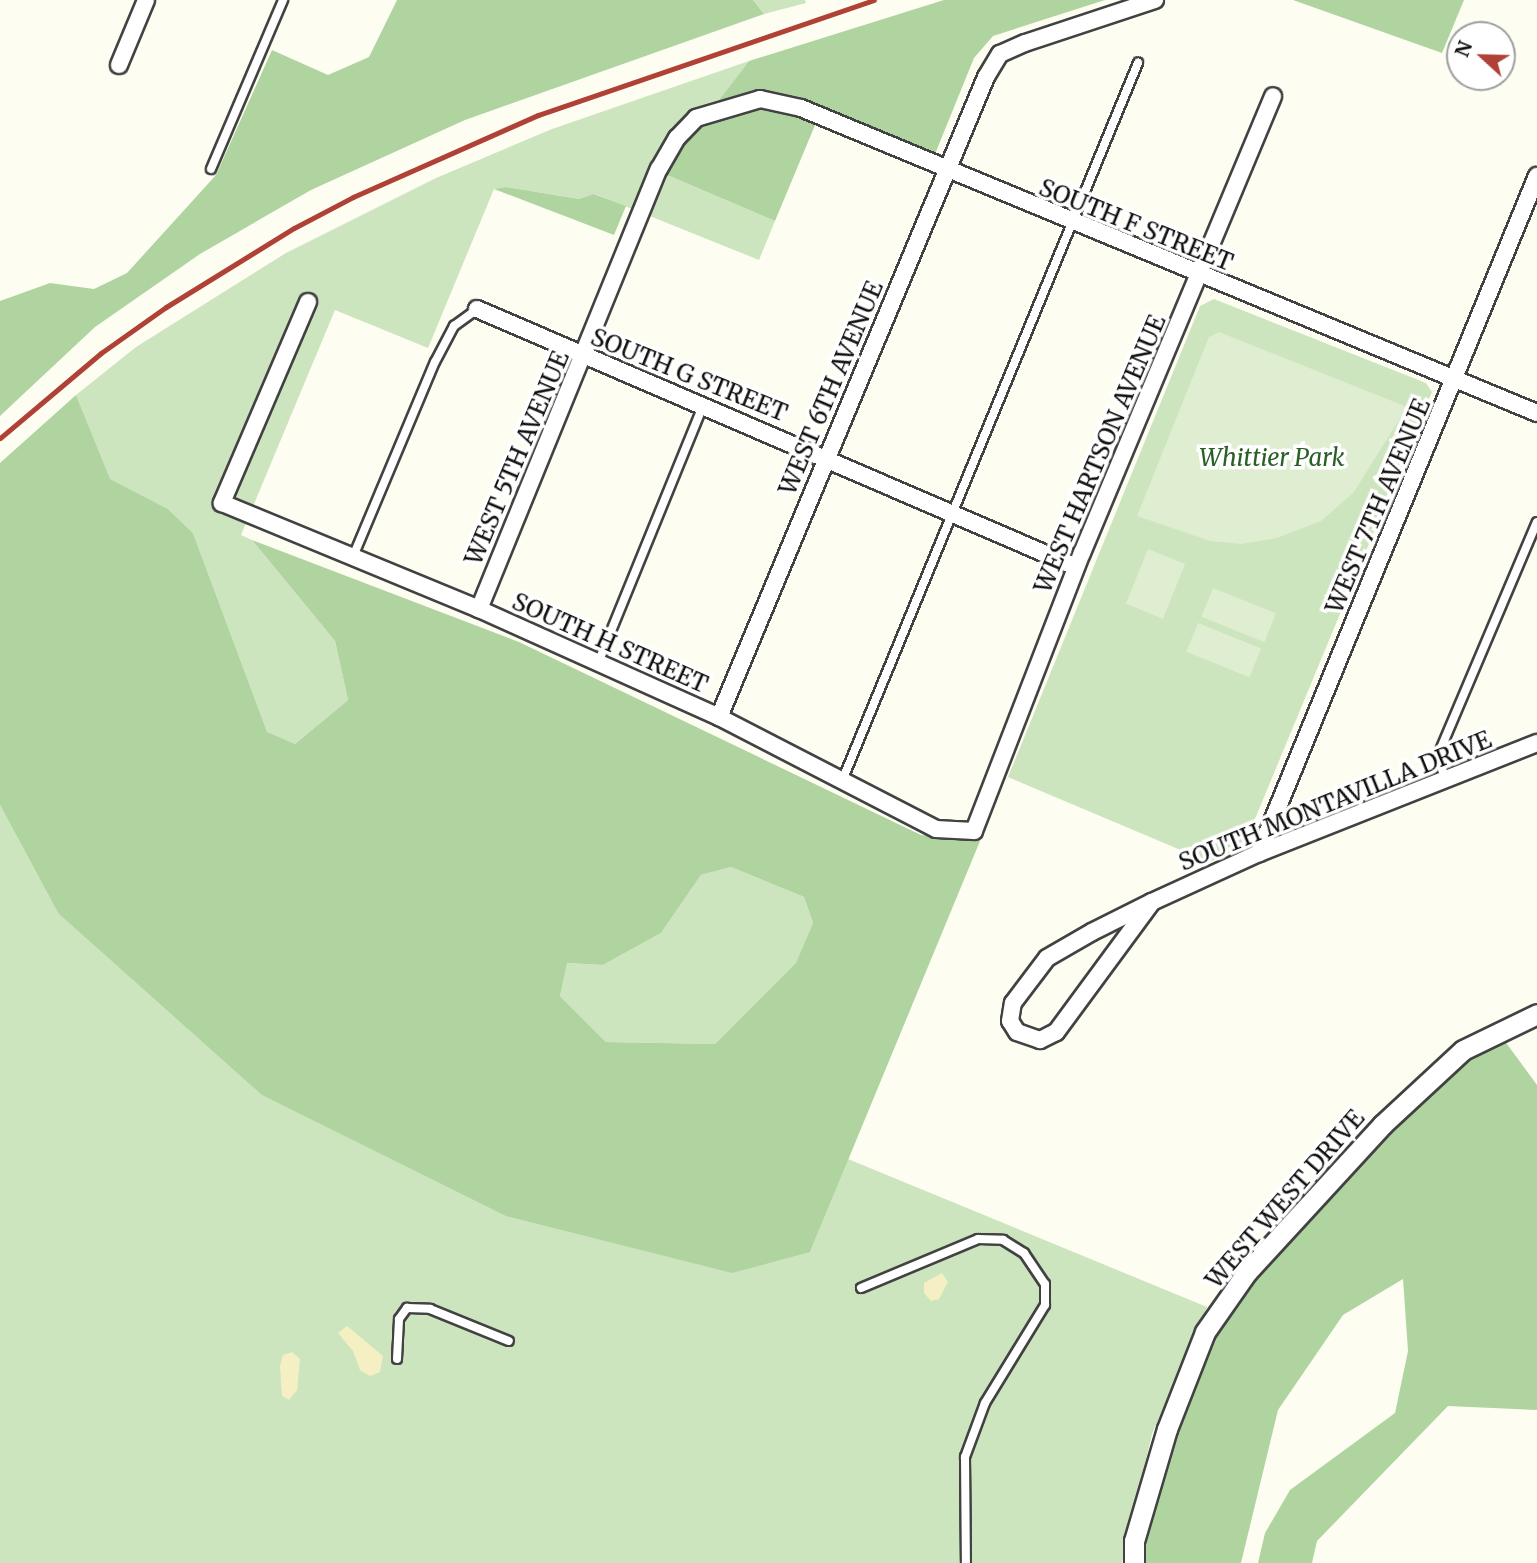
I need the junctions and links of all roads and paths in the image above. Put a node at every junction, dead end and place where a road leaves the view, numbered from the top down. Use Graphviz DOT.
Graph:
graph roads {
  1 [pos="146,0"];
  2 [pos="283,0"];
  3 [pos="1155,0"];
  4 [pos="1138,63"];
  5 [pos="119,65"];
  6 [pos="1273,96"];
  7 [pos="716,110"];
  8 [pos="211,169"];
  9 [pos="946,172"];
  10 [pos="1537,176"];
  11 [pos="1070,223"];
  12 [pos="1199,276"];
  13 [pos="308,302"];
  14 [pos="477,309"];
  15 [pos="584,357"];
  16 [pos="1455,379"];
  17 [pos="703,405"];
  18 [pos="1537,413"];
  19 [pos="828,456"];
  20 [pos="951,511"];
  21 [pos="1537,522"];
  22 [pos="352,559"];
  23 [pos="1076,567"];
  24 [pos="479,608"];
  25 [pos="598,663"];
  26 [pos="719,717"];
  27 [pos="1537,743"];
  28 [pos="1445,779"];
  29 [pos="842,781"];
  30 [pos="974,831"];
  31 [pos="1258,853"];
  32 [pos="1152,902"];
  33 [pos="1537,1014"];
  34 [pos="861,1288"];
  35 [pos="509,1341"];
  36 [pos="397,1360"];
  37 [pos="966,1563"];
  38 [pos="1134,1563"];
  1 -- 5 [label="street"];
  2 -- 8 [label="lane"];
  3 -- 9 [label="street, WEST 6TH AVENUE"];
  4 -- 11 [label="lane"];
  6 -- 12 [label="street, WEST HARTSON AVENUE"];
  7 -- 9 [label="street, SOUTH F STREET"];
  7 -- 15 [label="street, WEST 5TH AVENUE"];
  9 -- 11 [label="street, SOUTH F STREET"];
  9 -- 19 [label="street, WEST 6TH AVENUE"];
  10 -- 16 [label="street, WEST 7TH AVENUE"];
  11 -- 12 [label="street, SOUTH F STREET"];
  11 -- 20 [label="lane"];
  12 -- 16 [label="street, SOUTH F STREET"];
  12 -- 23 [label="street, WEST HARTSON AVENUE"];
  13 -- 22 [label="street, SOUTH H STREET"];
  14 -- 15 [label="street, SOUTH G STREET"];
  14 -- 22 [label="lane"];
  15 -- 17 [label="street, SOUTH G STREET"];
  15 -- 24 [label="street, WEST 5TH AVENUE"];
  16 -- 18 [label="street, SOUTH F STREET"];
  16 -- 31 [label="street, WEST 7TH AVENUE"];
  17 -- 19 [label="street, SOUTH G STREET"];
  17 -- 25 [label="lane"];
  19 -- 20 [label="street, SOUTH G STREET"];
  19 -- 26 [label="street, WEST 6TH AVENUE"];
  20 -- 23 [label="street, SOUTH G STREET"];
  20 -- 29 [label="lane"];
  21 -- 28 [label="lane"];
  22 -- 24 [label="street, SOUTH H STREET"];
  23 -- 30 [label="street, WEST HARTSON AVENUE"];
  24 -- 25 [label="street, SOUTH H STREET"];
  25 -- 26 [label="street, SOUTH H STREET"];
  26 -- 29 [label="street, SOUTH H STREET"];
  27 -- 28 [label="street, SOUTH MONTAVILLA DRIVE"];
  28 -- 31 [label="street, SOUTH MONTAVILLA DRIVE"];
  29 -- 30 [label="street, SOUTH H STREET"];
  31 -- 32 [label="street, SOUTH MONTAVILLA DRIVE"];
  32 -- 32 [label="street, SOUTH MONTAVILLA DRIVE"];
  33 -- 38 [label="street, WEST WEST DRIVE"];
  34 -- 37 [label="lane"];
  35 -- 36 [label="lane"];
}
